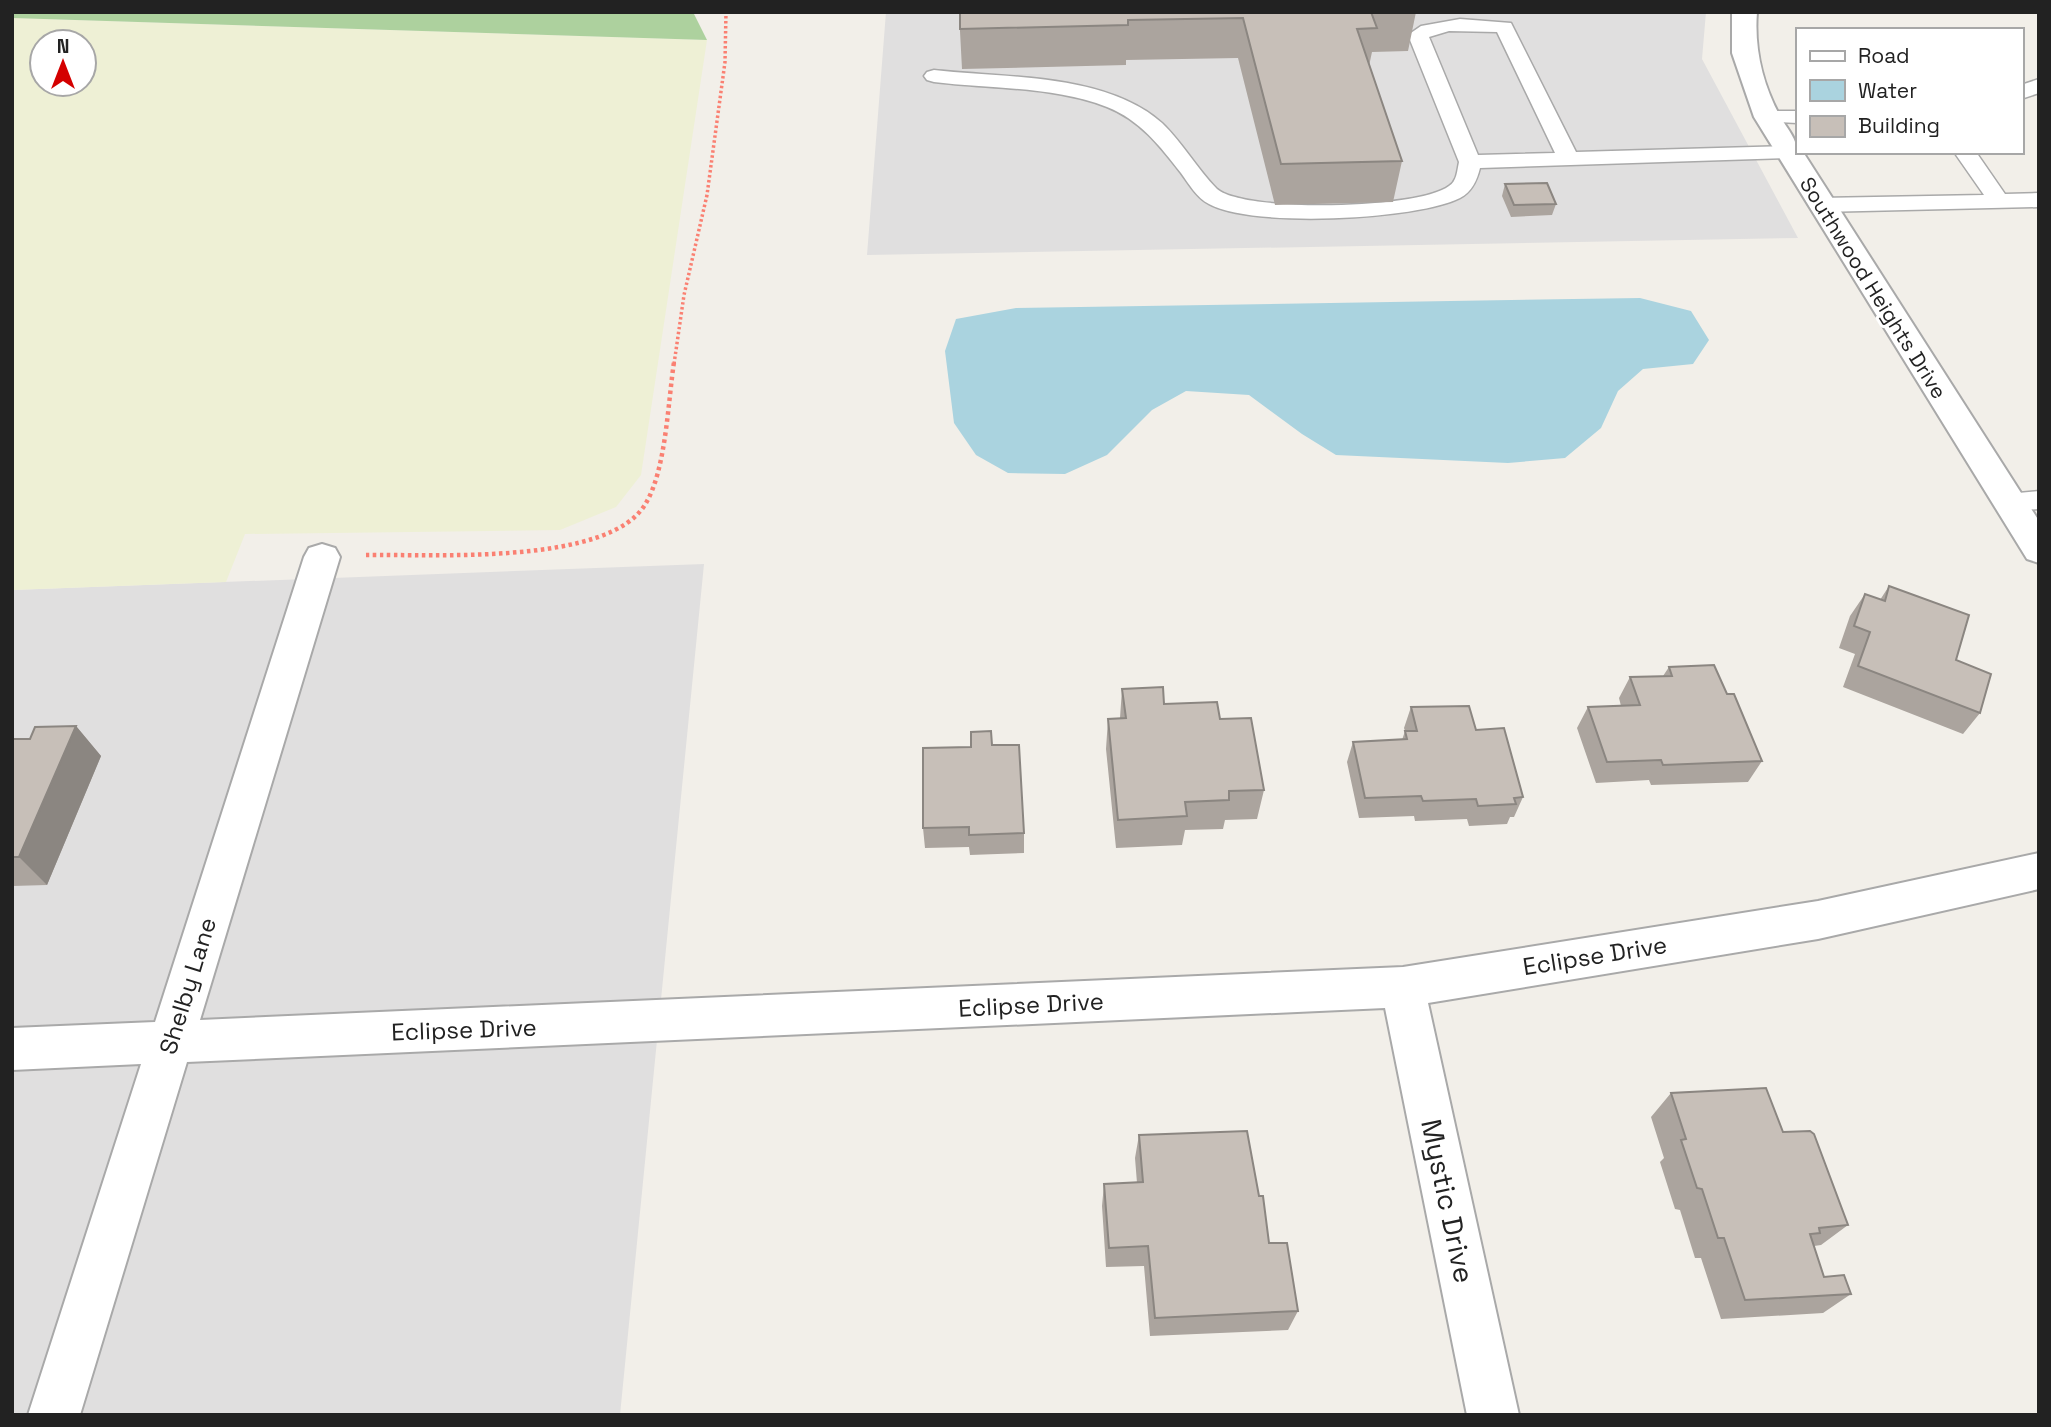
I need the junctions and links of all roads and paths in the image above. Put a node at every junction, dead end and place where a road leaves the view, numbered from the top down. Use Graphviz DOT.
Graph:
graph roads {
  1 [pos="726,12"];
  2 [pos="1745,12"];
  3 [pos="934,76"];
  4 [pos="2039,85"];
  5 [pos="2023,92"];
  6 [pos="1767,117"];
  7 [pos="1796,117"];
  8 [pos="1788,152"];
  9 [pos="1966,154"];
  10 [pos="1569,159"];
  11 [pos="1470,162"];
  12 [pos="2039,200"];
  13 [pos="1999,201"];
  14 [pos="1820,205"];
  15 [pos="2039,500"];
  16 [pos="2006,502"];
  17 [pos="2039,550"];
  18 [pos="321,556"];
  19 [pos="2039,871"];
  20 [pos="1403,987"];
  21 [pos="170,1043"];
  22 [pos="12,1049"];
  23 [pos="54,1415"];
  24 [pos="1493,1415"];
  1 -- 18 [label="path"];
  2 -- 6 [label="street, Southwood Heights Drive"];
  3 -- 11 [label="lane"];
  4 -- 5 [label="lane"];
  6 -- 7 [label="lane"];
  6 -- 8 [label="street, Southwood Heights Drive"];
  8 -- 10 [label="lane"];
  8 -- 14 [label="street, Southwood Heights Drive"];
  9 -- 13 [label="lane"];
  10 -- 11 [label="lane"];
  10 -- 11 [label="lane"];
  12 -- 13 [label="lane"];
  13 -- 14 [label="lane"];
  14 -- 16 [label="street, Southwood Heights Drive"];
  15 -- 16 [label="lane"];
  16 -- 17 [label="street, Southwood Heights Drive"];
  18 -- 21 [label="street, Shelby Lane"];
  19 -- 20 [label="street, Eclipse Drive"];
  20 -- 21 [label="street, Eclipse Drive"];
  20 -- 24 [label="street, Mystic Drive"];
  21 -- 22 [label="street, Eclipse Drive"];
  21 -- 23 [label="street, Shelby Lane"];
}
